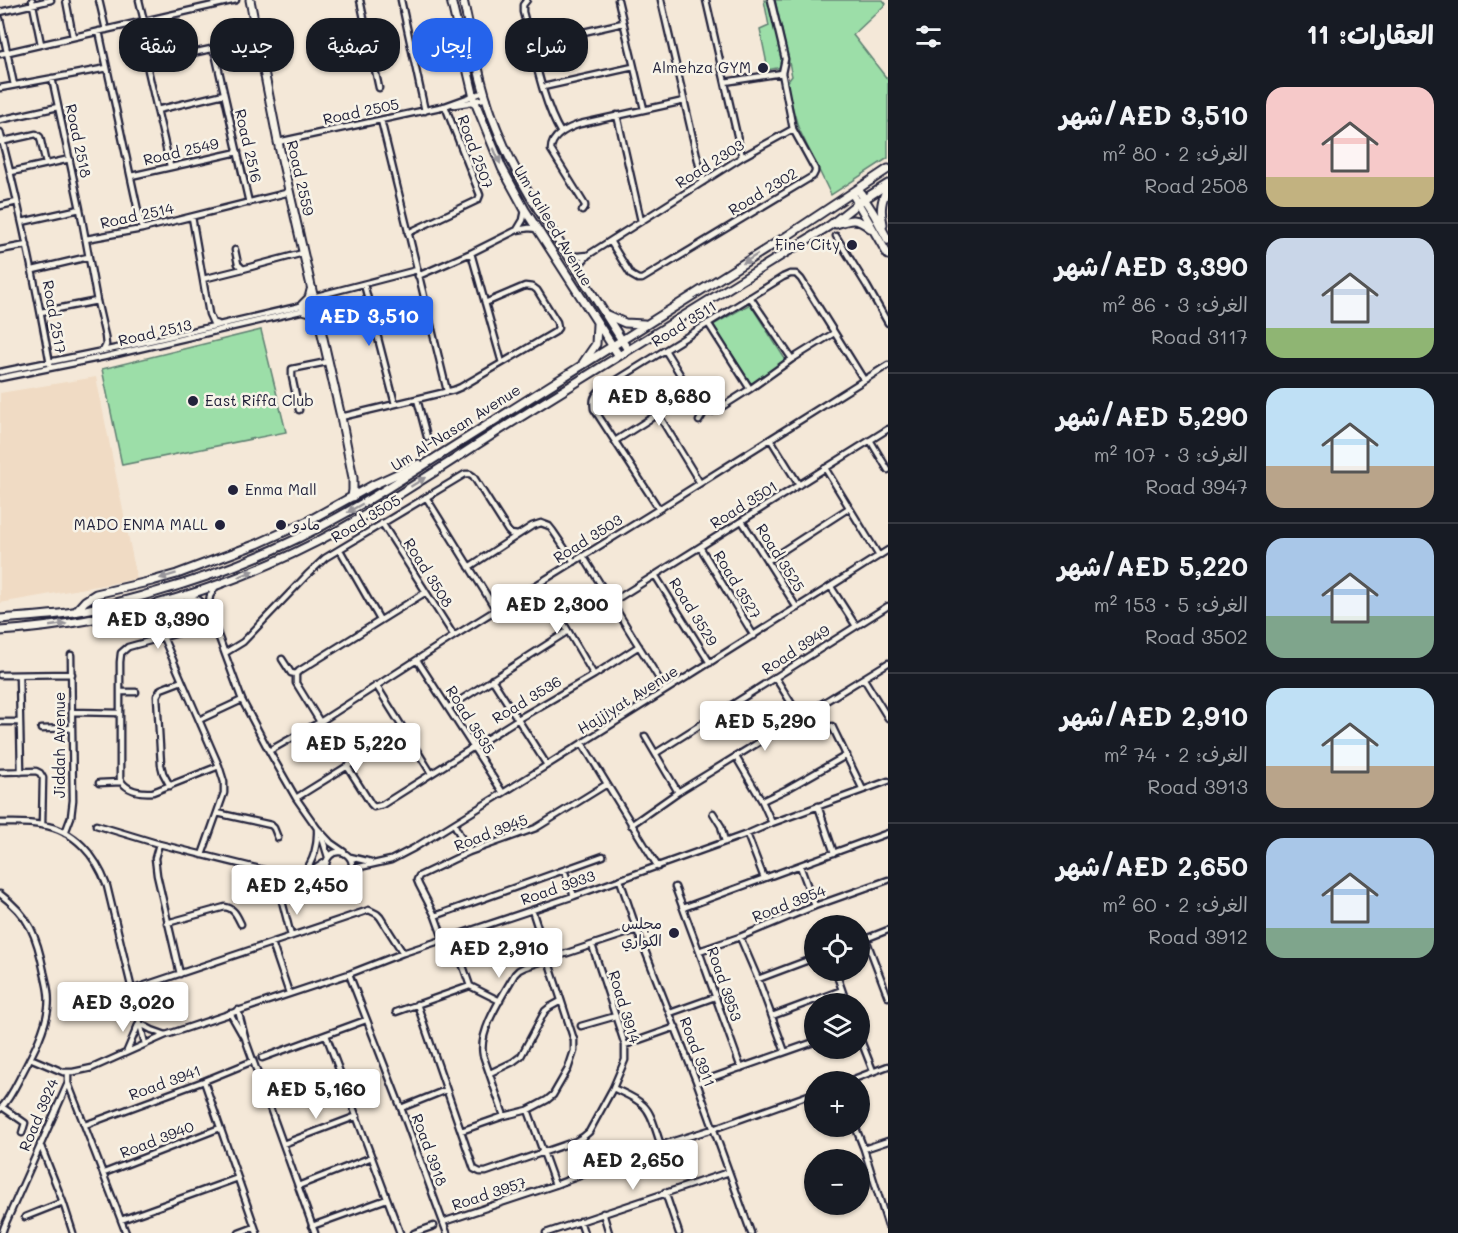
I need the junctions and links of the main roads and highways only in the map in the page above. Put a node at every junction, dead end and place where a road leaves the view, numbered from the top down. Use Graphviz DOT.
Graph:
graph roads {
  1 [pos="250,0"];
  2 [pos="451,0"];
  3 [pos="463,0"];
  4 [pos="888,169"];
  5 [pos="888,185"];
  6 [pos="855,191"];
  7 [pos="861,201"];
  8 [pos="829,226"];
  9 [pos="874,231"];
  10 [pos="887,238"];
  11 [pos="888,255"];
  12 [pos="311,287"];
  13 [pos="607,315"];
  14 [pos="318,316"];
  15 [pos="597,322"];
  16 [pos="647,323"];
  17 [pos="621,340"];
  18 [pos="613,346"];
  19 [pos="628,350"];
  20 [pos="619,356"];
  21 [pos="582,365"];
  22 [pos="432,459"];
  23 [pos="353,478"];
  24 [pos="373,485"];
  25 [pos="352,497"];
  26 [pos="75,612"];
  27 [pos="0,614"];
  28 [pos="17,618"];
  29 [pos="0,619"];
  30 [pos="0,631"];
  1 -- 12 [label="main road, Road 2559"];
  2 -- 15 [label="main road, Um Jaileed Avenue, one-way"];
  3 -- 13 [label="main road, Um Jaileed Avenue"];
  4 -- 6 [label="main road, Um Al-Nasan Avenue"];
  5 -- 7 [label="main road, Um Al-Nasan Avenue"];
  5 -- 10 [label="main road"];
  6 -- 7 [label="main road"];
  6 -- 16 [label="main road, Um Al-Nasan Avenue, one-way"];
  7 -- 8 [label="main road, Um Al-Nasan Avenue"];
  7 -- 9 [label="main road"];
  7 -- 10 [label="main road"];
  8 -- 9 [label="main road"];
  8 -- 19 [label="main road, Um Al-Nasan Avenue"];
  9 -- 11 [label="main road"];
  12 -- 14 [label="main road, Road 2559"];
  12 -- 14 [label="main road"];
  13 -- 16 [label="main road"];
  13 -- 17 [label="main road, Um Jaileed Avenue"];
  14 -- 23 [label="main road, Road 2559"];
  15 -- 18 [label="main road, Um Jaileed Avenue"];
  15 -- 21 [label="main road"];
  16 -- 17 [label="main road, Um Al-Nasan Avenue"];
  17 -- 18 [label="main road, Um Al-Nasan Avenue"];
  17 -- 19 [label="main road, Um Jaileed Avenue"];
  18 -- 20 [label="main road, Um Jaileed Avenue"];
  18 -- 21 [label="main road, Um Al-Nasan Avenue"];
  19 -- 20 [label="main road, Um Al-Nasan Avenue"];
  30 -- 20 [label="main road, Um Al-Nasan Avenue, one-way"];
  21 -- 22 [label="main road, Um Al-Nasan Avenue"];
  22 -- 24 [label="main road"];
  22 -- 26 [label="main road, Um Al-Nasan Avenue, one-way"];
  23 -- 24 [label="main road"];
  23 -- 25 [label="main road, Road 2559"];
  24 -- 25 [label="main road"];
  25 -- 26 [label="main road, one-way"];
  26 -- 28 [label="main road, Um Al-Nasan Avenue"];
  27 -- 28 [label="main road"];
  28 -- 29 [label="main road, Um Al-Nasan Avenue"];
}
